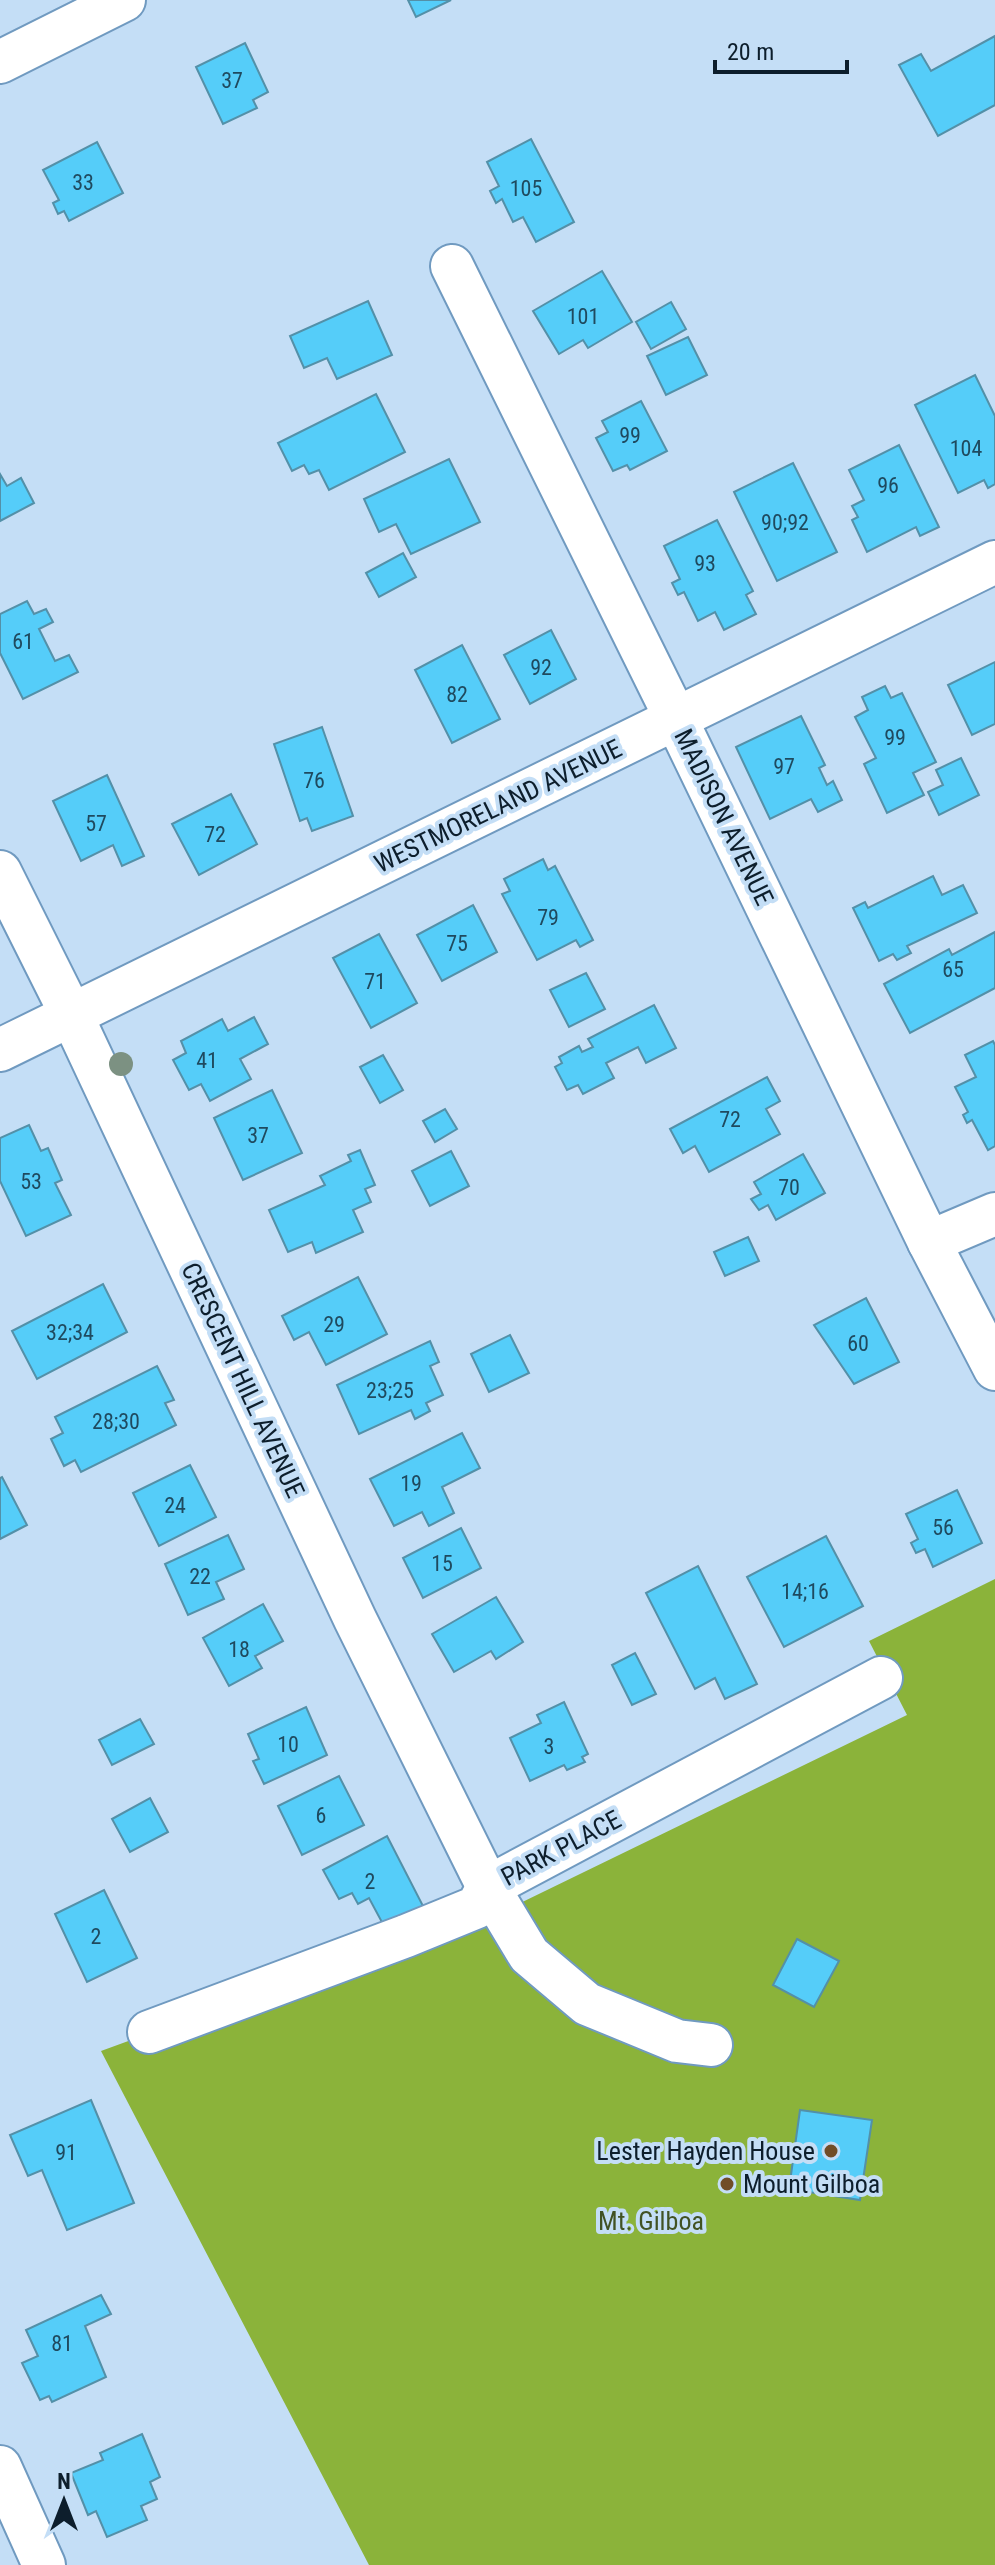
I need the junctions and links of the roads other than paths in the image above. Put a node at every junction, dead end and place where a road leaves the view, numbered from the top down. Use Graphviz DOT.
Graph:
graph roads {
  1 [pos="124,0"];
  2 [pos="0,62"];
  3 [pos="452,266"];
  4 [pos="995,562"];
  5 [pos="676,719"];
  6 [pos="0,872"];
  7 [pos="72,1016"];
  8 [pos="0,1050"];
  9 [pos="995,1214"];
  10 [pos="929,1242"];
  11 [pos="995,1369"];
  12 [pos="881,1678"];
  13 [pos="488,1887"];
  14 [pos="149,2032"];
  15 [pos="711,2045"];
  16 [pos="0,2467"];
  17 [pos="44,2565"];
  1 -- 2 [label="street"];
  3 -- 5 [label="street, MADISON AVENUE"];
  4 -- 5 [label="street, WESTMORELAND AVENUE"];
  5 -- 7 [label="street, WESTMORELAND AVENUE"];
  5 -- 10 [label="street, MADISON AVENUE"];
  6 -- 7 [label="street, CRESCENT HILL AVENUE"];
  7 -- 8 [label="street, WESTMORELAND AVENUE"];
  7 -- 13 [label="street, CRESCENT HILL AVENUE"];
  9 -- 10 [label="street"];
  10 -- 11 [label="street, MADISON AVENUE"];
  12 -- 13 [label="street, PARK PLACE"];
  13 -- 14 [label="street, PARK PLACE"];
  13 -- 15 [label="street, CRESCENT HILL AVENUE"];
  16 -- 17 [label="street"];
}
